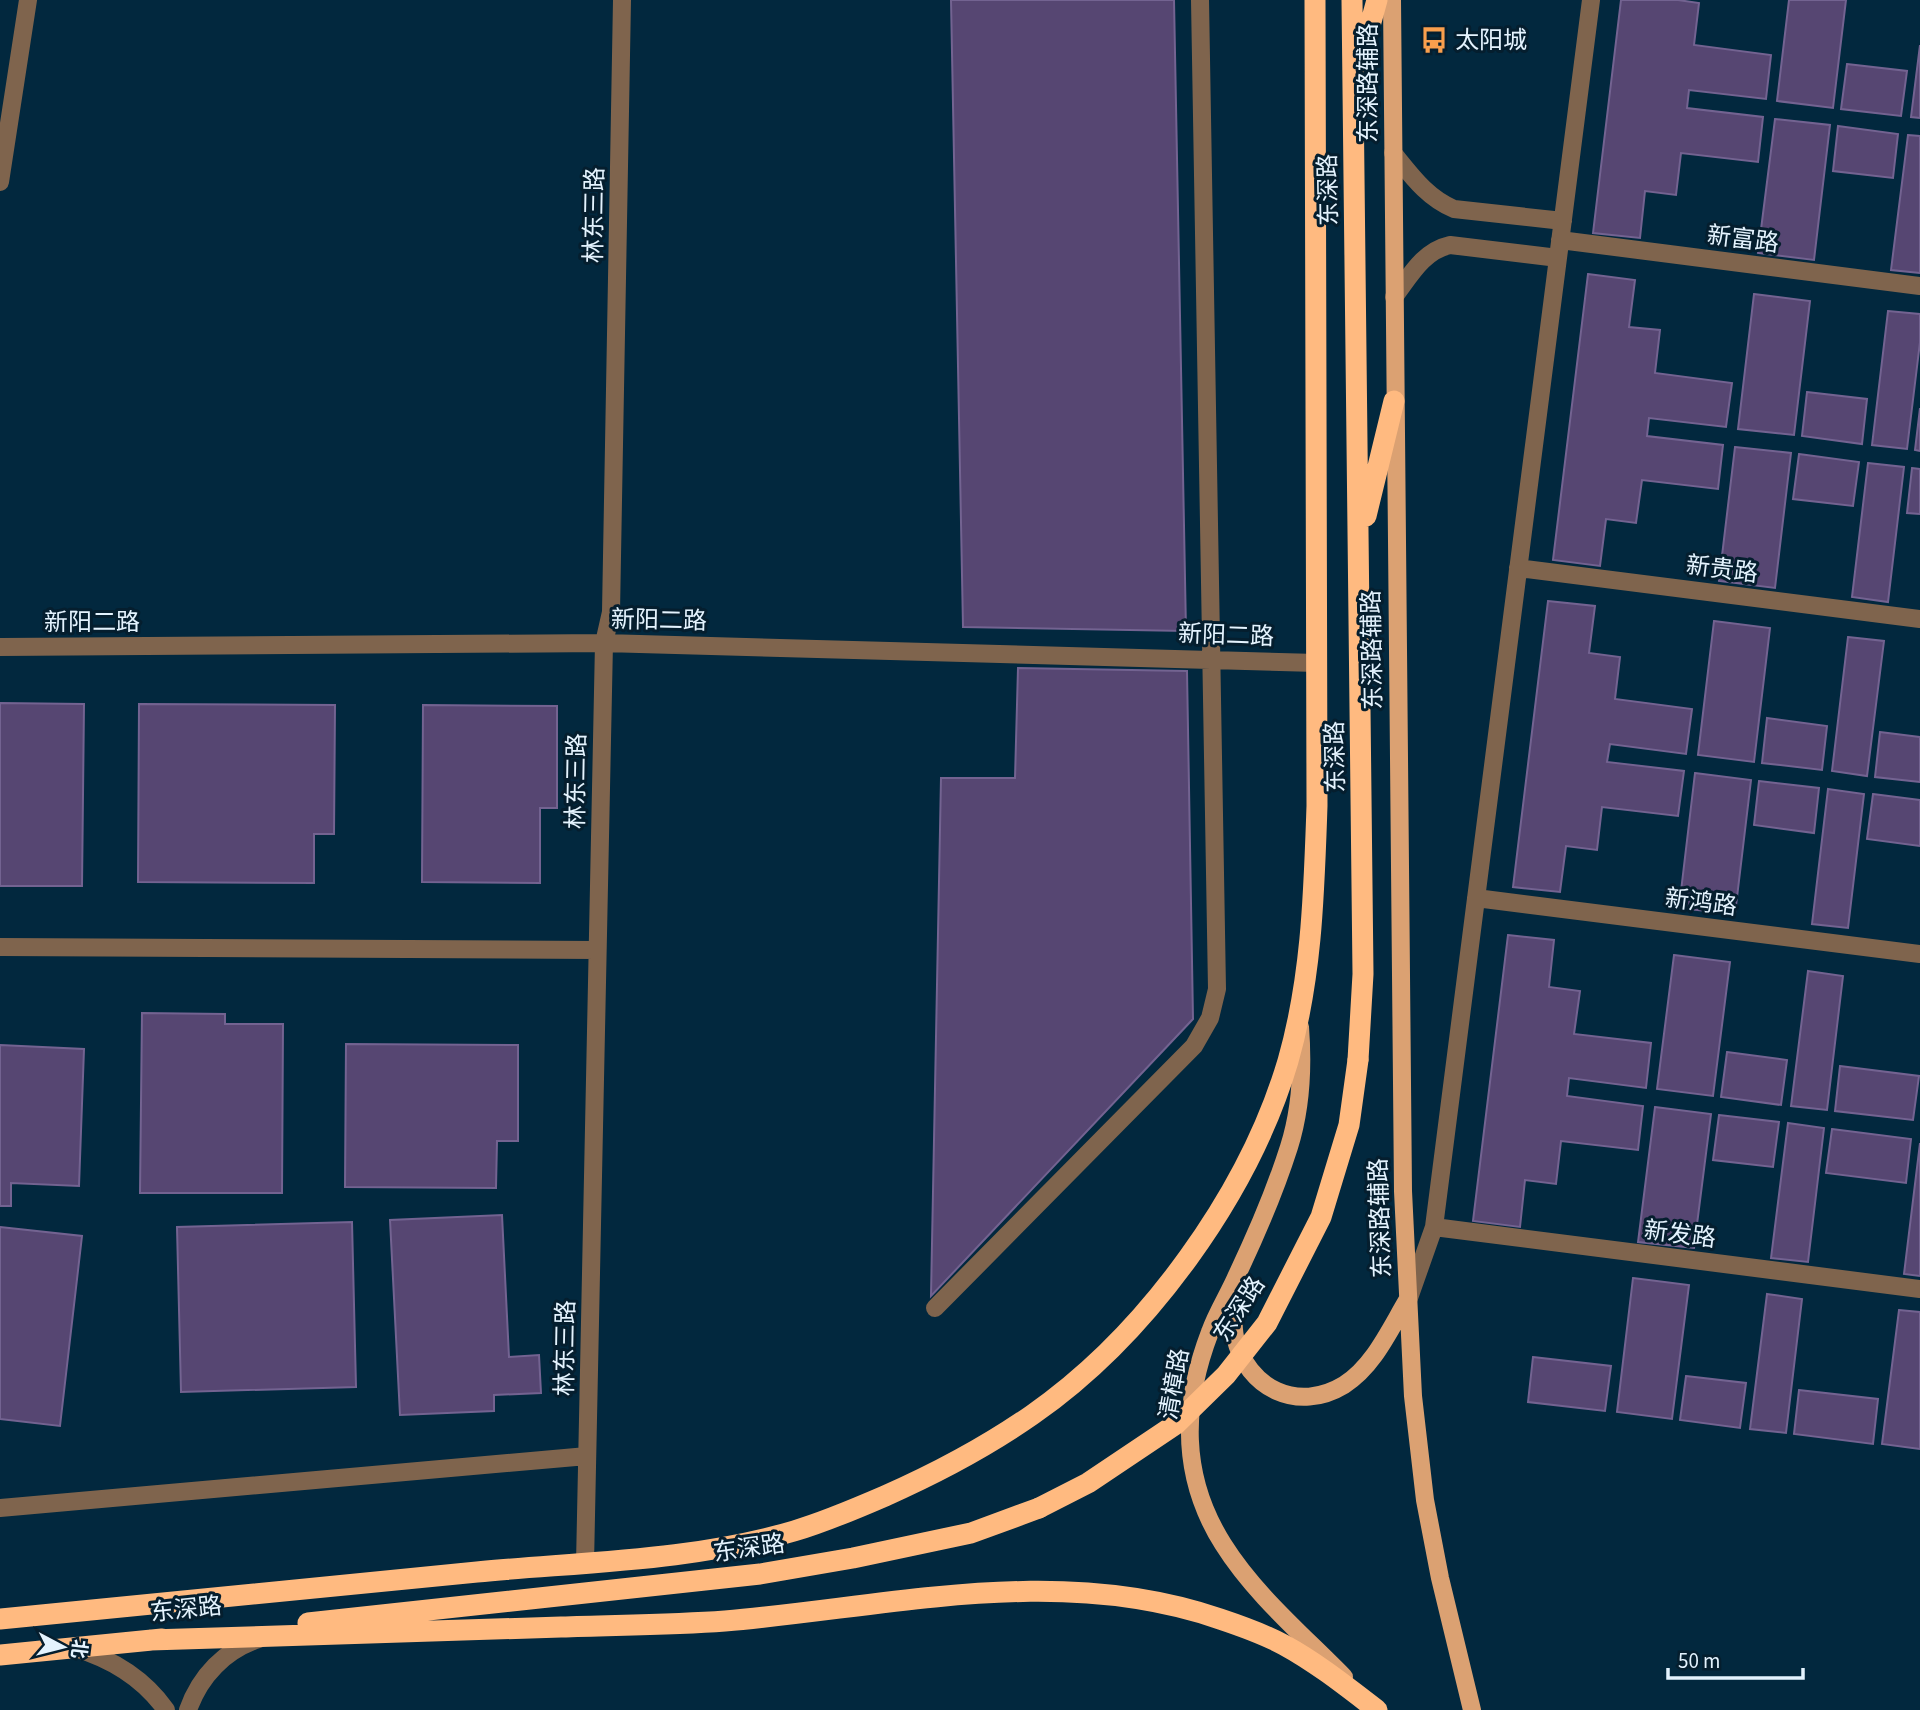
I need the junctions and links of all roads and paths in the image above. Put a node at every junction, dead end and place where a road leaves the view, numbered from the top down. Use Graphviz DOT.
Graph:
graph roads {
  1 [pos="28,0"];
  2 [pos="622,0"];
  3 [pos="1200,0"];
  4 [pos="1307,0"];
  5 [pos="1315,0"];
  6 [pos="1352,0"];
  7 [pos="1377,0"];
  8 [pos="1392,0"];
  9 [pos="1591,0"];
  10 [pos="1313,38"];
  11 [pos="1353,91"];
  12 [pos="1393,153"];
  13 [pos="0,182"];
  14 [pos="1563,221"];
  15 [pos="1559,249"];
  16 [pos="1920,286"];
  17 [pos="1394,297"];
  18 [pos="1394,401"];
  19 [pos="1359,545"];
  20 [pos="1518,568"];
  21 [pos="1920,619"];
  22 [pos="604,643"];
  23 [pos="0,647"];
  24 [pos="1212,659"];
  25 [pos="1317,663"];
  26 [pos="1476,898"];
  27 [pos="0,947"];
  28 [pos="597,950"];
  29 [pos="1920,954"];
  30 [pos="1299,1016"];
  31 [pos="1434,1227"];
  32 [pos="1236,1278"];
  33 [pos="1920,1289"];
  34 [pos="1408,1299"];
  35 [pos="935,1308"];
  36 [pos="587,1456"];
  37 [pos="0,1508"];
  38 [pos="585,1564"];
  39 [pos="0,1619"];
  40 [pos="265,1636"];
  41 [pos="150,1640"];
  42 [pos="72,1647"];
  43 [pos="0,1655"];
  44 [pos="166,1710"];
  45 [pos="188,1710"];
  46 [pos="1377,1710"];
  47 [pos="1472,1710"];
  1 -- 13 [label="street"];
  2 -- 22 [label="street, 林东三路"];
  3 -- 24 [label="street"];
  4 -- 10 [label="main road"];
  5 -- 10 [label="highway, 东深路"];
  6 -- 11 [label="highway, 东深路"];
  7 -- 11 [label="highway"];
  8 -- 12 [label="main road, 东深路辅路"];
  9 -- 14 [label="street"];
  10 -- 25 [label="highway, 东深路"];
  11 -- 19 [label="highway, 东深路"];
  12 -- 14 [label="street"];
  12 -- 17 [label="main road, 东深路辅路"];
  14 -- 15 [label="street"];
  15 -- 16 [label="street, 新富路"];
  15 -- 17 [label="street, 新富路"];
  15 -- 20 [label="street"];
  17 -- 18 [label="main road, 东深路辅路"];
  18 -- 19 [label="highway"];
  18 -- 34 [label="main road, 东深路辅路"];
  19 -- 41 [label="highway, 东深路, bridge"];
  20 -- 21 [label="street, 新贵路"];
  20 -- 26 [label="street"];
  22 -- 23 [label="street, 新阳二路"];
  22 -- 24 [label="street, 新阳二路"];
  22 -- 28 [label="street, 林东三路"];
  24 -- 25 [label="street, 新阳二路"];
  24 -- 35 [label="street"];
  25 -- 30 [label="highway, 东深路"];
  26 -- 29 [label="street, 新鸿路"];
  26 -- 31 [label="street"];
  27 -- 28 [label="street"];
  28 -- 36 [label="street, 林东三路"];
  30 -- 32 [label="main road, 清樟路"];
  30 -- 38 [label="highway, 东深路"];
  31 -- 33 [label="street, 新发路"];
  31 -- 34 [label="street"];
  32 -- 34 [label="main road"];
  32 -- 46 [label="main road, 清樟路"];
  34 -- 47 [label="main road"];
  36 -- 37 [label="street"];
  36 -- 38 [label="street, 林东三路"];
  38 -- 39 [label="highway, 东深路"];
  40 -- 41 [label="highway"];
  40 -- 45 [label="street"];
  40 -- 46 [label="highway"];
  41 -- 42 [label="highway, 东深路"];
  42 -- 43 [label="highway, 东深路"];
  42 -- 44 [label="street"];
}
